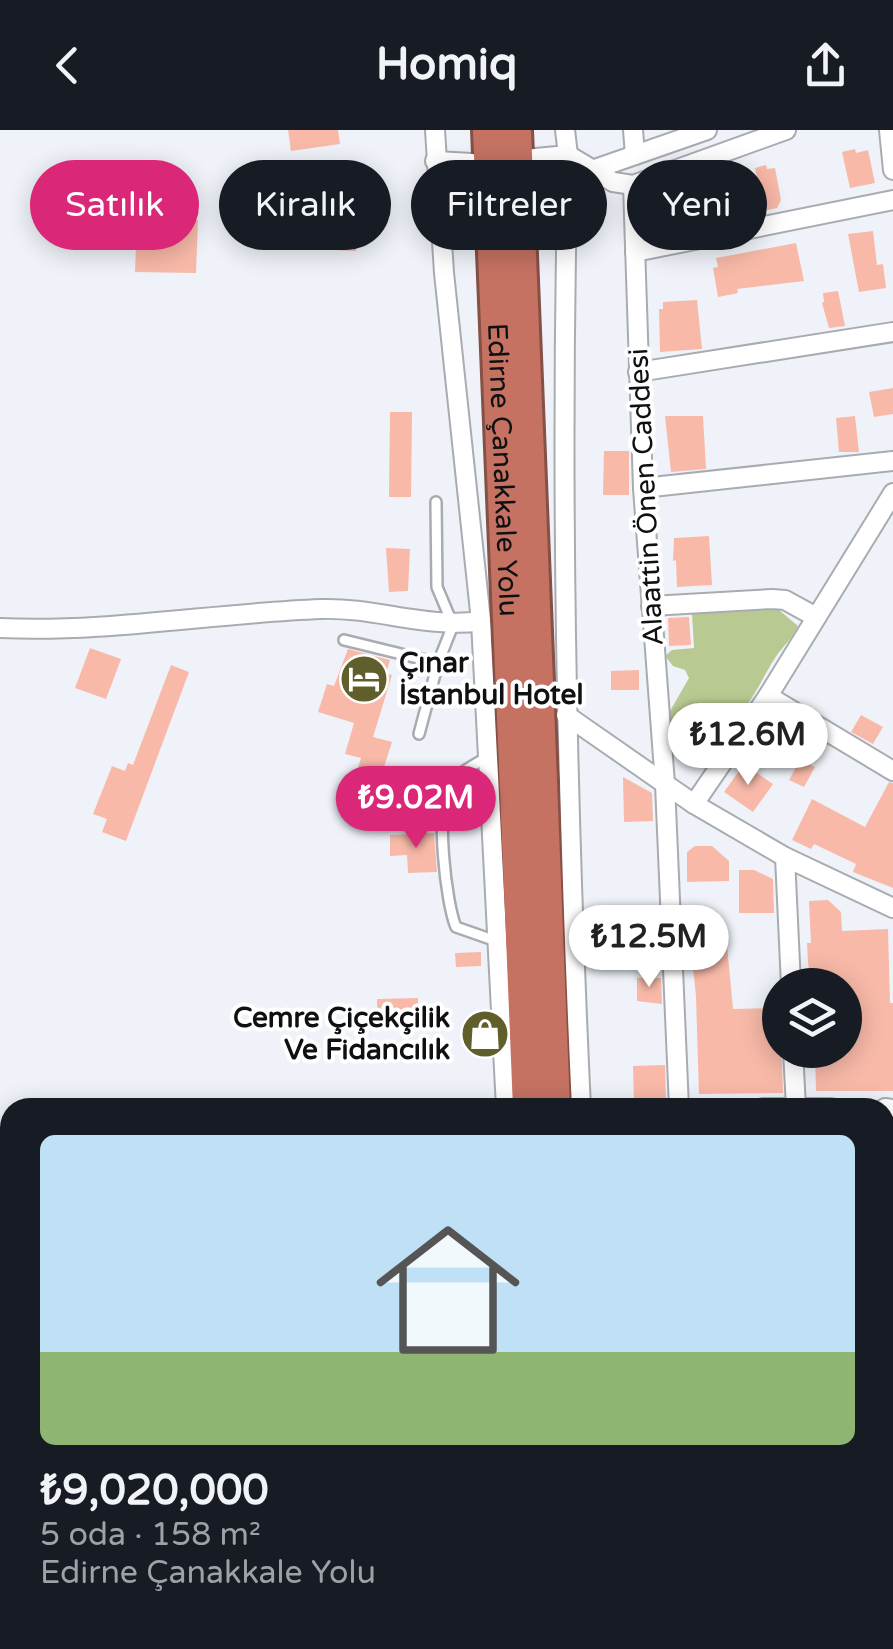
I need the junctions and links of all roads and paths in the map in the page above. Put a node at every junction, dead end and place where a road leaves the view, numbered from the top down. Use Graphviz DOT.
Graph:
graph roads {
  1 [pos="434,130"];
  2 [pos="489,130"];
  3 [pos="565,130"];
  4 [pos="633,130"];
  5 [pos="707,130"];
  6 [pos="786,130"];
  7 [pos="888,130"];
  8 [pos="520,144"];
  9 [pos="568,156"];
  10 [pos="635,156"];
  11 [pos="435,160"];
  12 [pos="577,160"];
  13 [pos="703,160"];
  14 [pos="607,164"];
  15 [pos="893,170"];
  16 [pos="893,200"];
  17 [pos="444,250"];
  18 [pos="635,252"];
  19 [pos="893,332"];
  20 [pos="638,372"];
  21 [pos="893,460"];
  22 [pos="643,488"];
  23 [pos="893,493"];
  24 [pos="436,502"];
  25 [pos="651,606"];
  26 [pos="816,617"];
  27 [pos="481,621"];
  28 [pos="452,625"];
  29 [pos="0,628"];
  30 [pos="344,640"];
  31 [pos="438,663"];
  32 [pos="768,696"];
  33 [pos="566,714"];
  34 [pos="419,734"];
  35 [pos="502,752"];
  36 [pos="893,771"];
  37 [pos="665,784"];
  38 [pos="694,804"];
  39 [pos="785,857"];
  40 [pos="893,908"];
  41 [pos="510,942"];
  42 [pos="789,968"];
  43 [pos="795,1068"];
  44 [pos="506,1098"];
  45 [pos="529,1098"];
  46 [pos="554,1098"];
  47 [pos="580,1098"];
  48 [pos="679,1098"];
  49 [pos="796,1098"];
  1 -- 11 [label="street"];
  2 -- 35 [label="highway, Edirne Çanakkale Yolu"];
  3 -- 9 [label="street"];
  4 -- 10 [label="street"];
  5 -- 10 [label="street"];
  6 -- 13 [label="street"];
  7 -- 15 [label="street"];
  8 -- 9 [label="street"];
  8 -- 46 [label="highway"];
  9 -- 12 [label="street"];
  9 -- 33 [label="street"];
  10 -- 14 [label="street"];
  16 -- 18 [label="street"];
  17 -- 27 [label="street"];
  18 -- 20 [label="street, Alaattin Önen Caddesi"];
  19 -- 20 [label="street"];
  20 -- 22 [label="street, Alaattin Önen Caddesi"];
  21 -- 22 [label="street"];
  22 -- 25 [label="street, Alaattin Önen Caddesi"];
  23 -- 26 [label="street"];
  24 -- 28 [label="lane"];
  25 -- 26 [label="street"];
  25 -- 37 [label="street, Alaattin Önen Caddesi"];
  26 -- 32 [label="street"];
  27 -- 28 [label="street"];
  27 -- 35 [label="street"];
  28 -- 29 [label="street"];
  28 -- 31 [label="lane"];
  30 -- 31 [label="lane"];
  31 -- 34 [label="lane"];
  32 -- 36 [label="street"];
  32 -- 38 [label="street"];
  33 -- 37 [label="street"];
  33 -- 47 [label="street"];
  35 -- 41 [label="highway, Edirne Çanakkale Yolu"];
  35 -- 41 [label="lane"];
  37 -- 38 [label="street"];
  37 -- 48 [label="street, Alaattin Önen Caddesi"];
  38 -- 39 [label="street"];
  39 -- 40 [label="street"];
  39 -- 42 [label="street"];
  41 -- 44 [label="street"];
  41 -- 45 [label="highway, Edirne Çanakkale Yolu"];
  43 -- 49 [label="street"];
}
